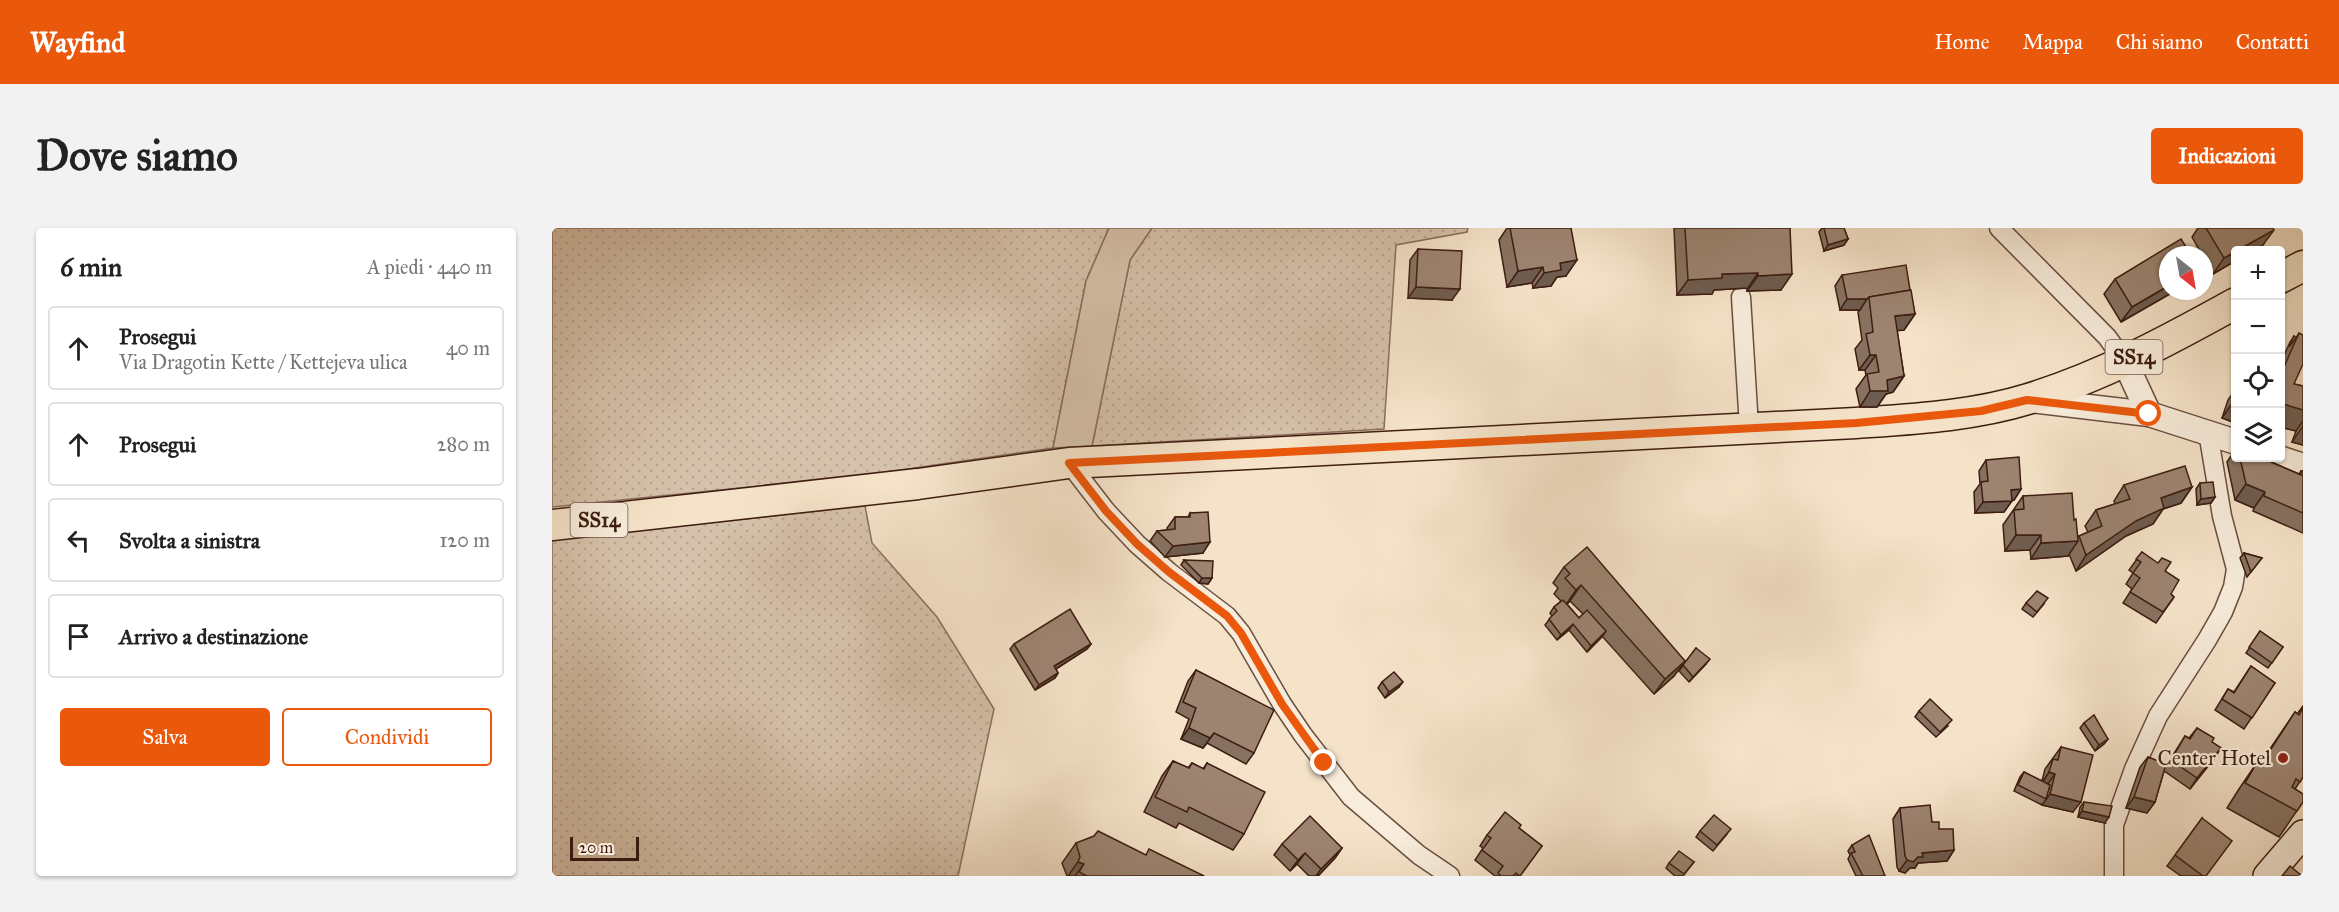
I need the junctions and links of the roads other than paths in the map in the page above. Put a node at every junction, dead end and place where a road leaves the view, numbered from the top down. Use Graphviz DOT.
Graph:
graph roads {
  1 [pos="1999,228"];
  2 [pos="2303,266"];
  3 [pos="2285,275"];
  4 [pos="1741,297"];
  5 [pos="2231,305"];
  6 [pos="2125,362"];
  7 [pos="2027,400"];
  8 [pos="2149,414"];
  9 [pos="1749,427"];
  10 [pos="2208,432"];
  11 [pos="2231,441"];
  12 [pos="2285,460"];
  13 [pos="1069,463"];
  14 [pos="2303,466"];
  15 [pos="552,525"];
  16 [pos="2303,834"];
  17 [pos="1450,876"];
  18 [pos="2114,876"];
  19 [pos="2267,876"];
  1 -- 6 [label="street"];
  2 -- 3 [label="main road"];
  4 -- 9 [label="street"];
  5 -- 6 [label="main road, SS14"];
  6 -- 7 [label="main road, SS14"];
  6 -- 8 [label="street"];
  7 -- 8 [label="street"];
  7 -- 9 [label="main road, SS14"];
  8 -- 10 [label="street"];
  9 -- 13 [label="main road, SS14"];
  10 -- 11 [label="street"];
  10 -- 18 [label="street"];
  12 -- 14 [label="street"];
  13 -- 15 [label="main road, SS14"];
  13 -- 17 [label="street"];
  16 -- 19 [label="main road"];
}
